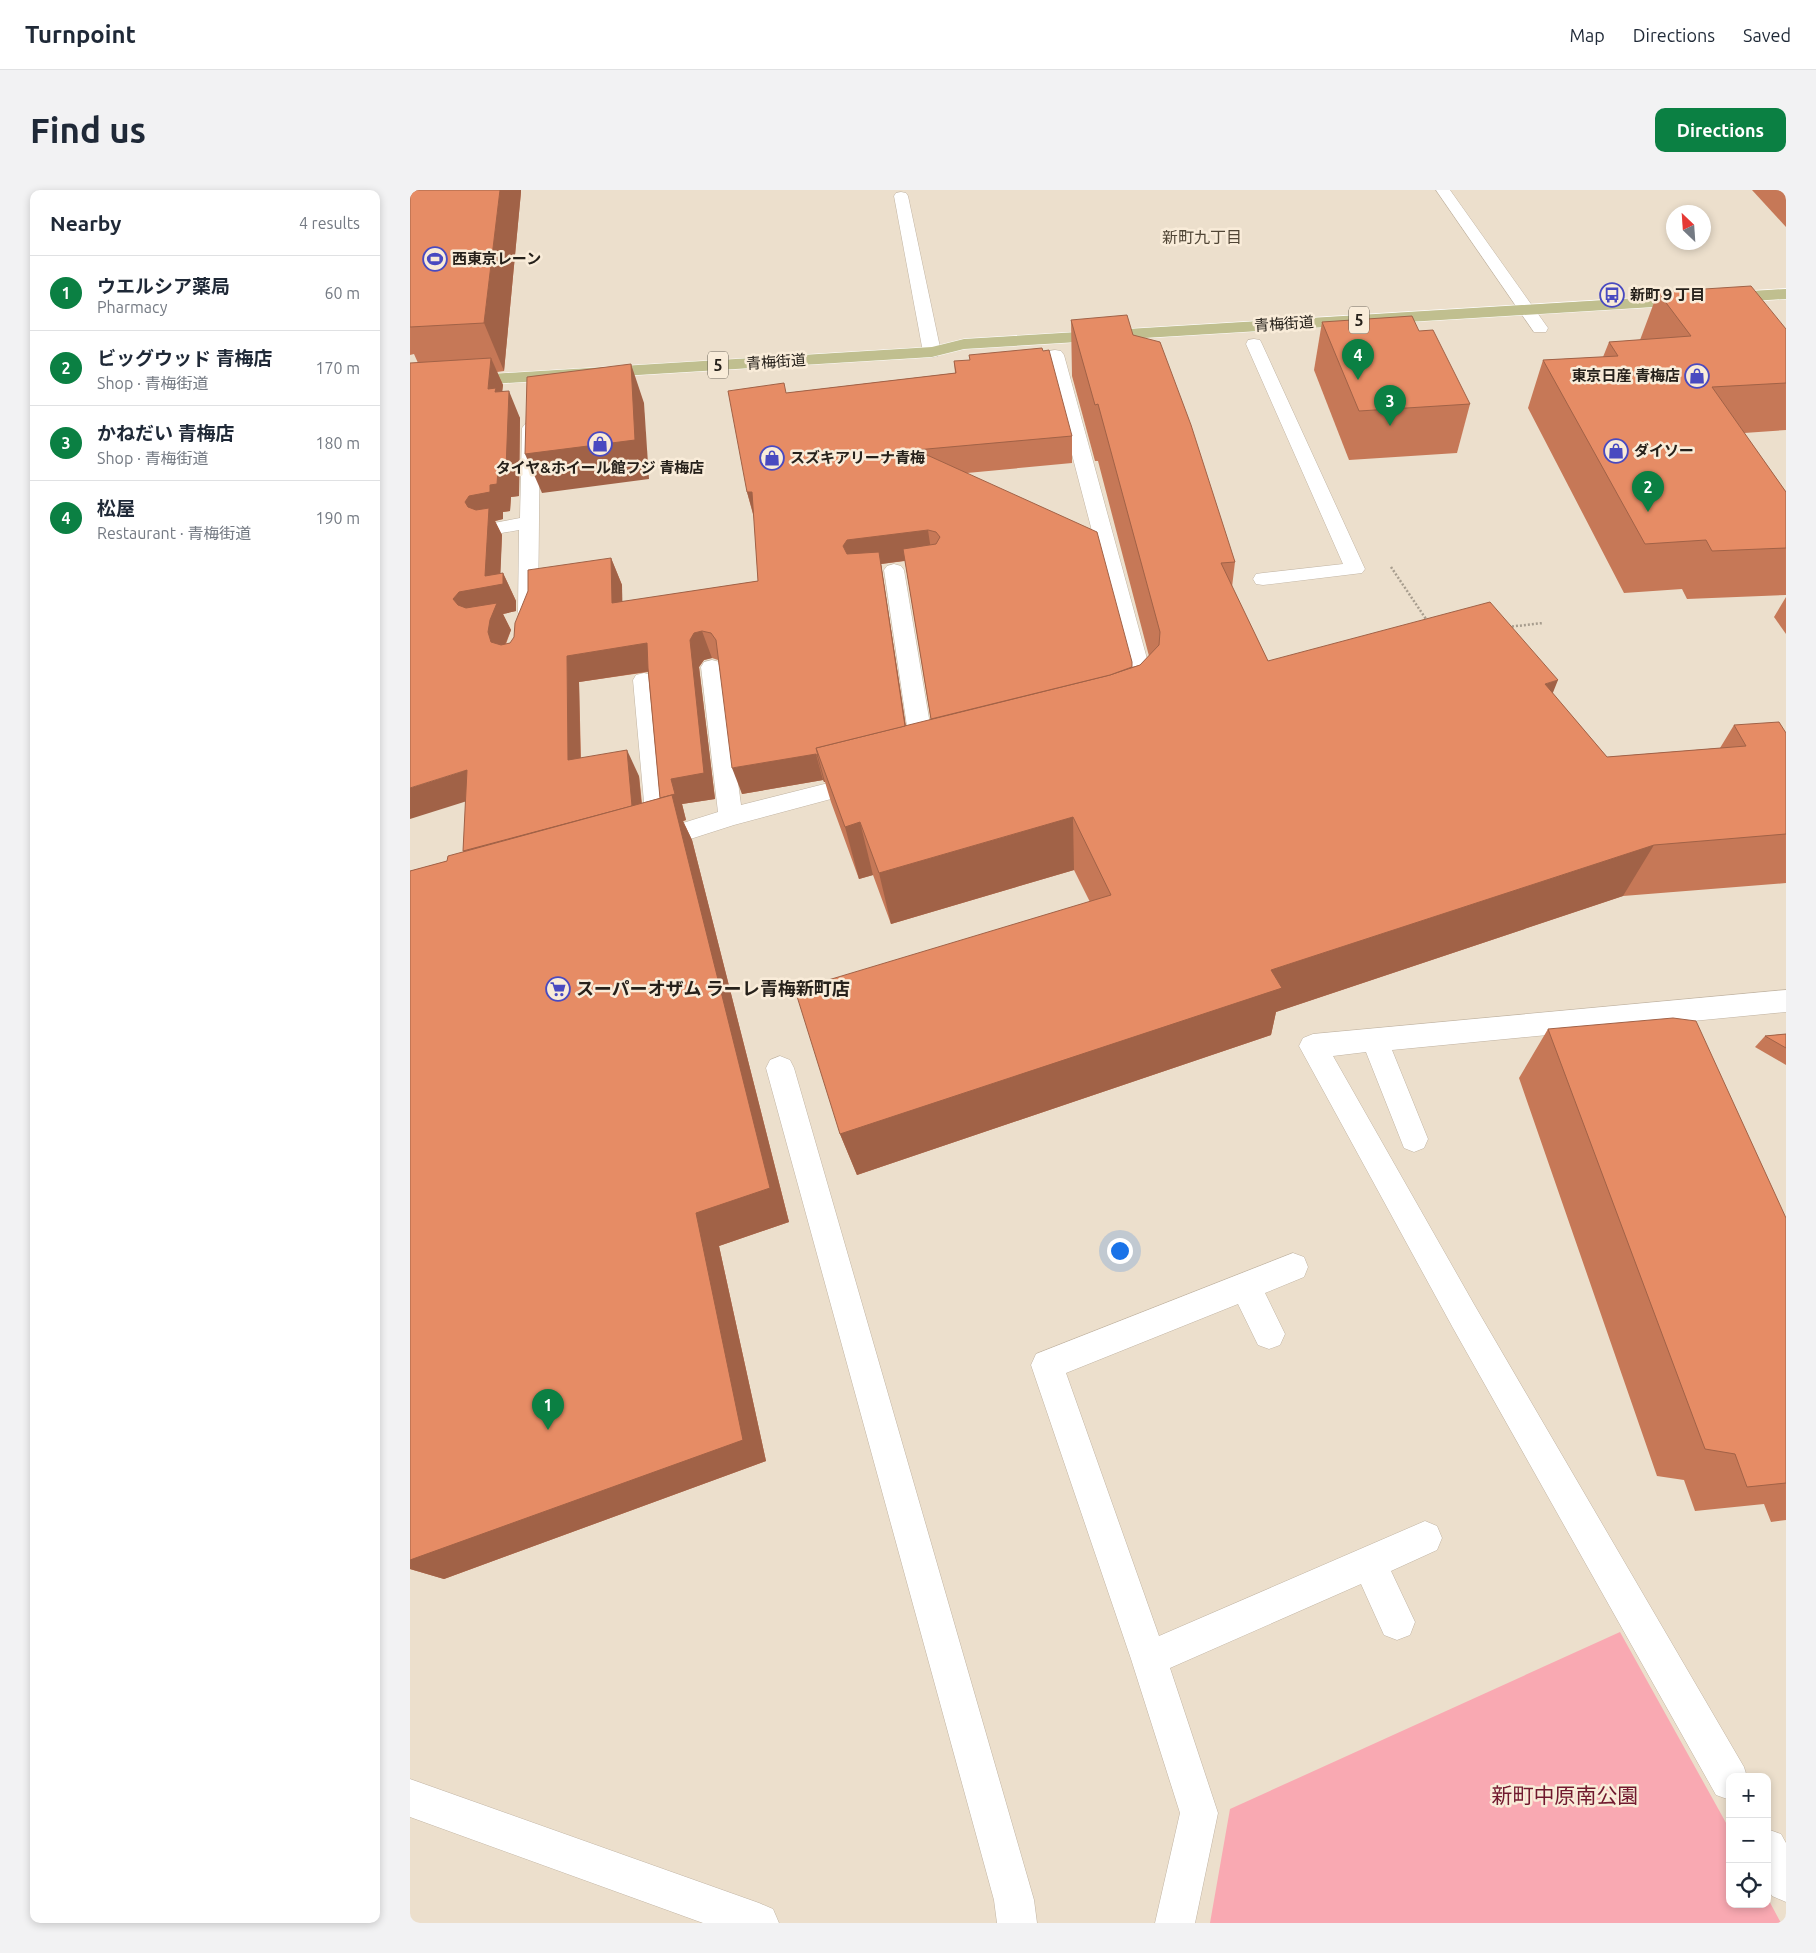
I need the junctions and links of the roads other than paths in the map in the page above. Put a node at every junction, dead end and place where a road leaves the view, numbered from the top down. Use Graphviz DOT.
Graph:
graph roads {
  1 [pos="1443,190"];
  2 [pos="901,196"];
  3 [pos="1786,294"];
  4 [pos="1527,309"];
  5 [pos="1560,326"];
  6 [pos="1540,328"];
  7 [pos="1521,329"];
  8 [pos="1263,344"];
  9 [pos="1235,345"];
  10 [pos="932,352"];
  11 [pos="1065,354"];
  12 [pos="532,376"];
  13 [pos="410,384"];
  14 [pos="529,523"];
  15 [pos="490,529"];
  16 [pos="895,570"];
  17 [pos="1263,579"];
  18 [pos="519,624"];
  19 [pos="712,666"];
  20 [pos="644,680"];
  21 [pos="1122,715"];
  22 [pos="731,817"];
  23 [pos="659,840"];
  24 [pos="631,848"];
  25 [pos="1786,1001"];
  26 [pos="1374,1039"];
  27 [pos="780,1068"];
  28 [pos="1414,1139"];
  29 [pos="1293,1267"];
  30 [pos="1246,1286"];
  31 [pos="1269,1334"];
  32 [pos="1425,1538"];
  33 [pos="1368,1562"];
  34 [pos="1397,1622"];
  35 [pos="1149,1659"];
  36 [pos="1726,1774"];
  37 [pos="410,1798"];
  38 [pos="1771,1855"];
  39 [pos="1786,1882"];
  40 [pos="759,1923"];
  41 [pos="1017,1923"];
  42 [pos="1175,1923"];
  1 -- 4 [label="street"];
  2 -- 10 [label="street"];
  3 -- 4 [label="main road, 青梅街道 / 5"];
  4 -- 6 [label="street"];
  4 -- 10 [label="main road, 青梅街道 / 5"];
  5 -- 6 [label="main road"];
  6 -- 7 [label="main road"];
  8 -- 9 [label="main road, 青梅街道"];
  8 -- 17 [label="street"];
  10 -- 11 [label="main road, 青梅街道 / 5"];
  10 -- 12 [label="main road, 青梅街道 / 5"];
  11 -- 21 [label="street"];
  12 -- 13 [label="main road, 青梅街道 / 5"];
  12 -- 14 [label="street"];
  14 -- 15 [label="street"];
  14 -- 18 [label="street"];
  16 -- 22 [label="street"];
  19 -- 22 [label="street"];
  20 -- 23 [label="street"];
  22 -- 23 [label="street"];
  23 -- 24 [label="street"];
  25 -- 26 [label="street"];
  26 -- 28 [label="street"];
  26 -- 36 [label="street"];
  27 -- 41 [label="street"];
  29 -- 30 [label="street"];
  30 -- 31 [label="street"];
  30 -- 35 [label="street"];
  32 -- 33 [label="street"];
  33 -- 34 [label="street"];
  33 -- 35 [label="street"];
  35 -- 42 [label="street"];
  37 -- 40 [label="street"];
  38 -- 39 [label="street"];
}
